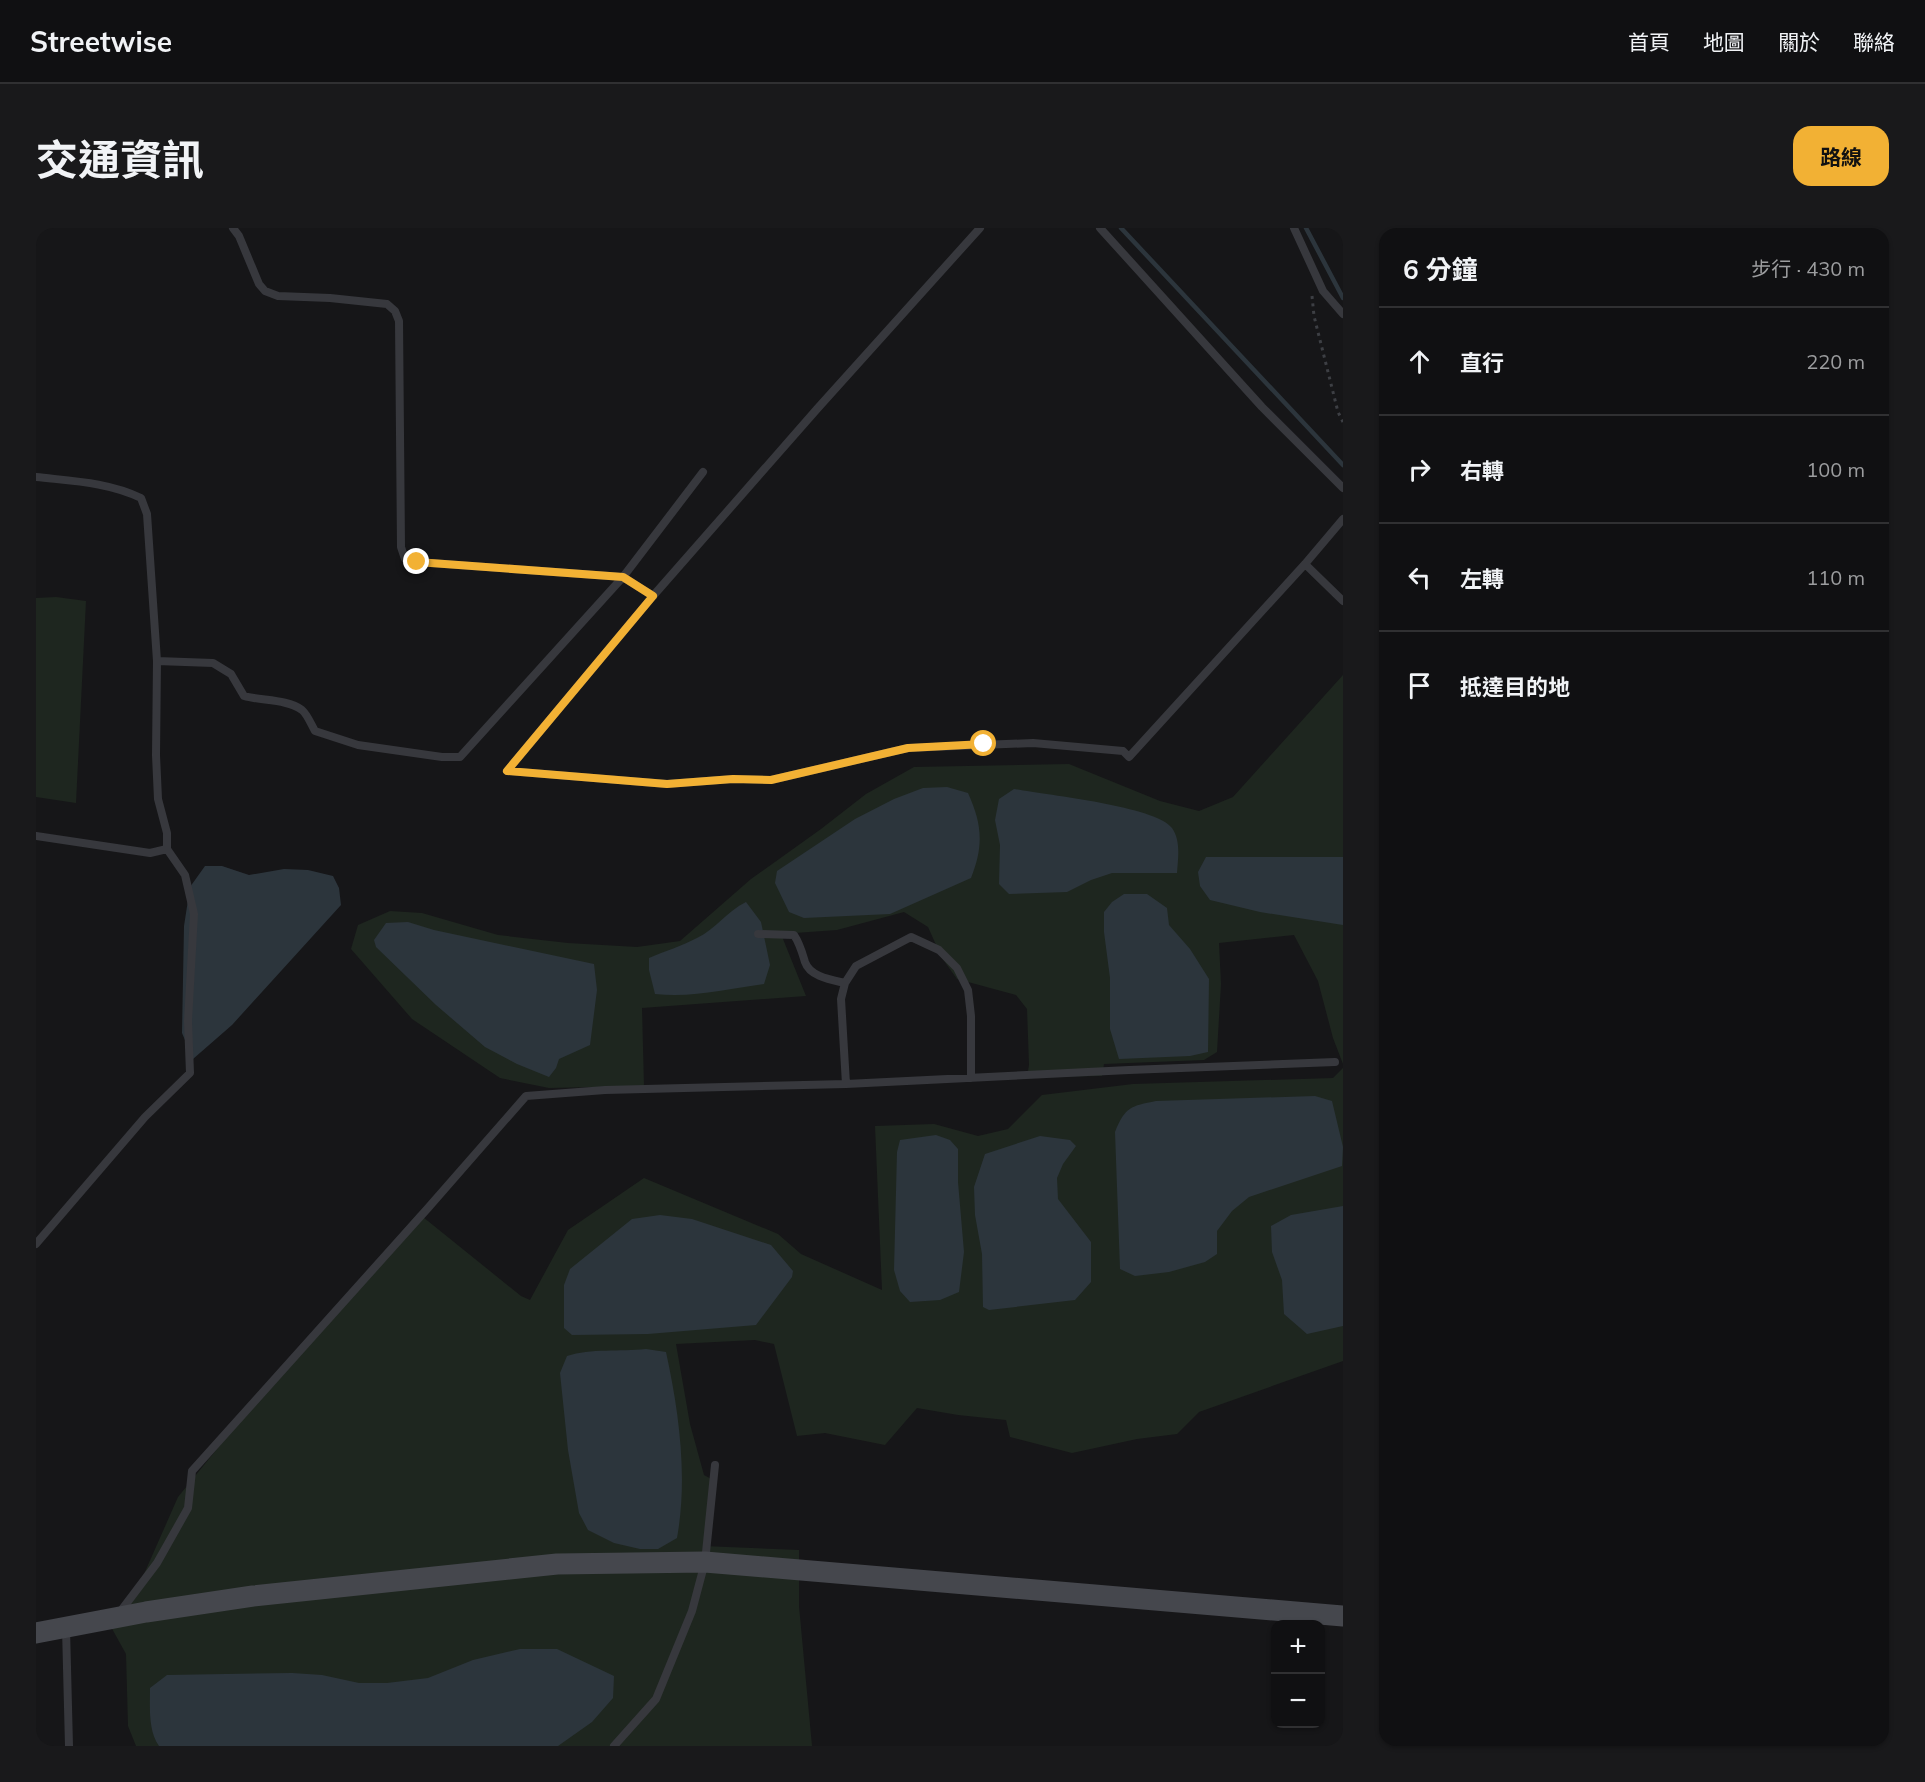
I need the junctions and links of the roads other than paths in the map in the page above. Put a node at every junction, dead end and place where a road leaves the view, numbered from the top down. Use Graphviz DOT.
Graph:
graph roads {
  1 [pos="233,228"];
  2 [pos="980,228"];
  3 [pos="1100,228"];
  4 [pos="1294,228"];
  5 [pos="1343,314"];
  6 [pos="703,472"];
  7 [pos="36,477"];
  8 [pos="1343,488"];
  9 [pos="1343,519"];
  10 [pos="1305,564"];
  11 [pos="623,577"];
  12 [pos="653,596"];
  13 [pos="1343,601"];
  14 [pos="157,661"];
  15 [pos="36,836"];
  16 [pos="167,849"];
  17 [pos="758,934"];
  18 [pos="845,983"];
  19 [pos="1335,1062"];
  20 [pos="971,1078"];
  21 [pos="846,1084"];
  22 [pos="36,1244"];
  23 [pos="715,1465"];
  24 [pos="705,1562"];
  25 [pos="1343,1616"];
  26 [pos="115,1618"];
  27 [pos="66,1626"];
  28 [pos="36,1633"];
  29 [pos="69,1746"];
  30 [pos="614,1746"];
  1 -- 11 [label="lane"];
  2 -- 12 [label="lane"];
  3 -- 8 [label="lane"];
  4 -- 5 [label="lane"];
  6 -- 11 [label="lane"];
  7 -- 14 [label="lane"];
  9 -- 10 [label="lane"];
  10 -- 12 [label="lane"];
  10 -- 13 [label="lane"];
  11 -- 12 [label="lane"];
  11 -- 14 [label="lane"];
  14 -- 16 [label="lane"];
  15 -- 16 [label="lane"];
  16 -- 22 [label="lane"];
  17 -- 18 [label="lane"];
  18 -- 20 [label="lane"];
  18 -- 21 [label="lane"];
  19 -- 20 [label="lane"];
  20 -- 21 [label="lane"];
  21 -- 26 [label="lane"];
  23 -- 24 [label="lane"];
  24 -- 25 [label="street"];
  24 -- 26 [label="street"];
  24 -- 30 [label="lane"];
  26 -- 27 [label="street"];
  27 -- 28 [label="street"];
  27 -- 29 [label="lane"];
}
